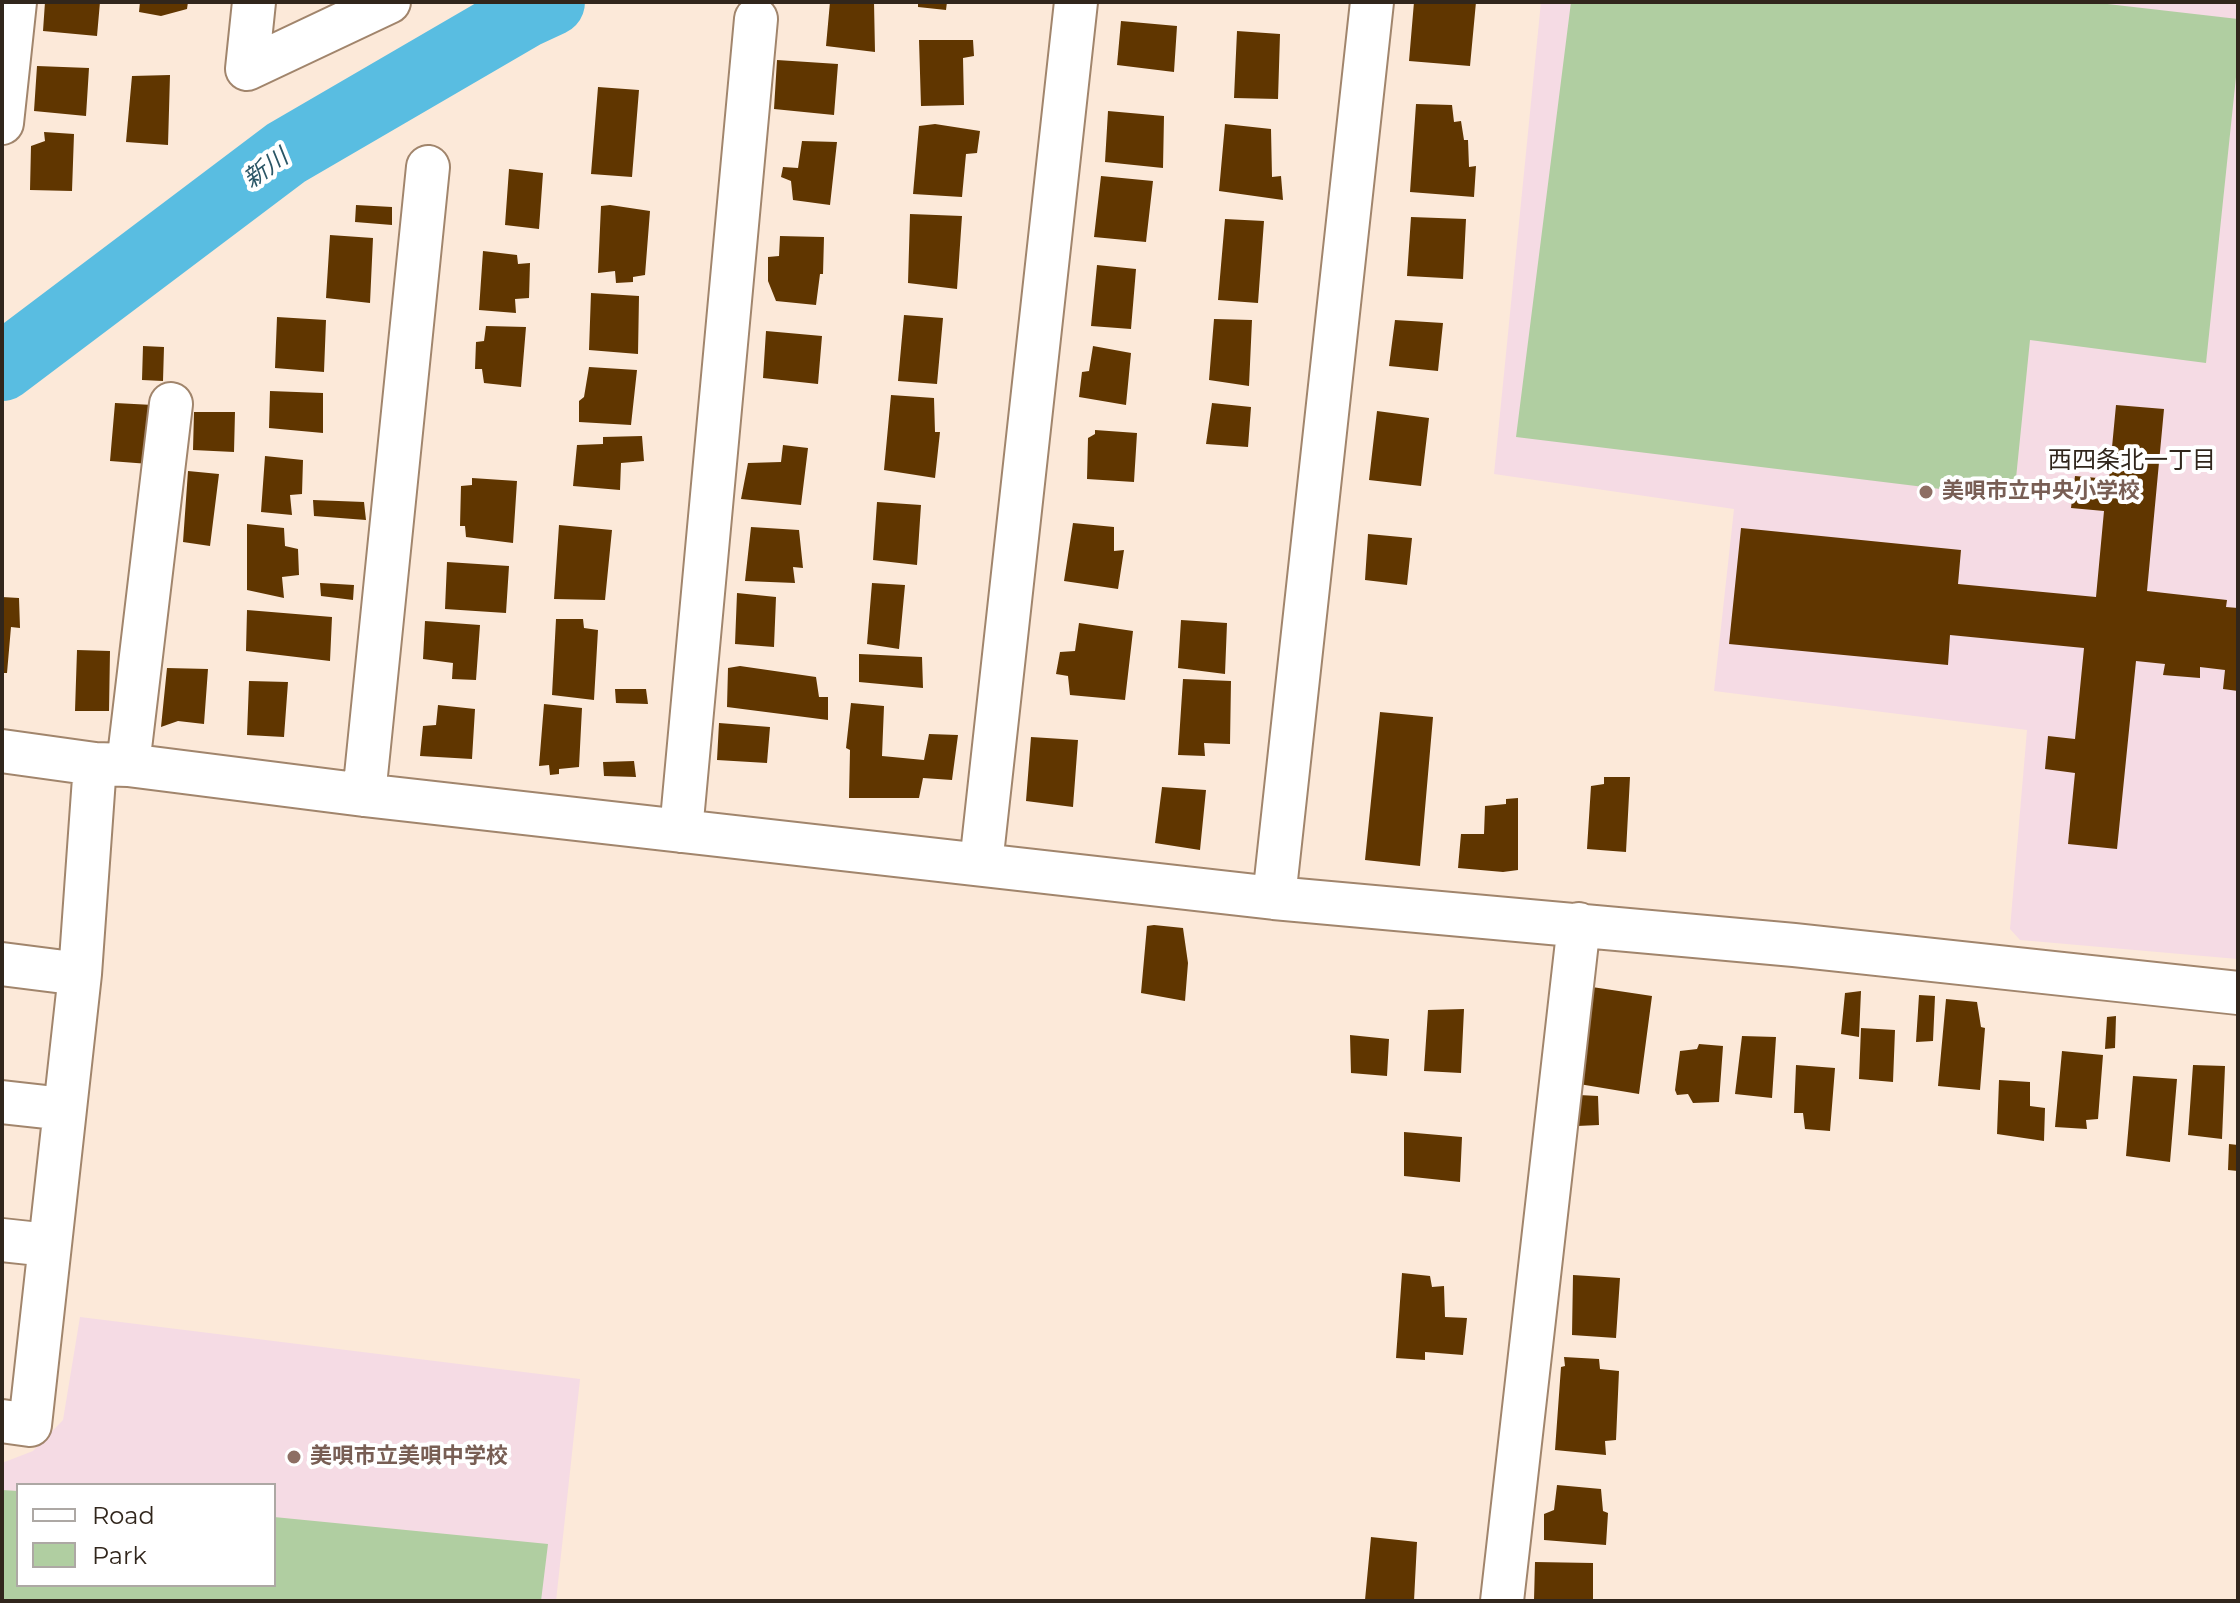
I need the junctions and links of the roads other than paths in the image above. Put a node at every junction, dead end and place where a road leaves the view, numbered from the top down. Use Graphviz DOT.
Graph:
graph roads {
  1 [pos="15,2"];
  2 [pos="254,2"];
  3 [pos="389,2"];
  4 [pos="1076,2"];
  5 [pos="1365,3"];
  6 [pos="756,19"];
  7 [pos="2,123"];
  8 [pos="428,167"];
  9 [pos="171,404"];
  10 [pos="2,751"];
  11 [pos="112,765"];
  12 [pos="364,795"];
  13 [pos="681,831"];
  14 [pos="981,864"];
  15 [pos="1274,898"];
  16 [pos="1579,924"];
  17 [pos="2,964"];
  18 [pos="80,974"];
  19 [pos="2238,993"];
  20 [pos="2,1102"];
  21 [pos="64,1109"];
  22 [pos="2,1240"];
  23 [pos="48,1245"];
  24 [pos="2,1421"];
  25 [pos="1502,1601"];
  1 -- 7 [label="street"];
  2 -- 3 [label="street"];
  4 -- 14 [label="street"];
  5 -- 15 [label="street"];
  6 -- 13 [label="street"];
  8 -- 12 [label="street"];
  9 -- 11 [label="street"];
  10 -- 11 [label="street"];
  11 -- 12 [label="street"];
  11 -- 18 [label="street"];
  12 -- 13 [label="street"];
  13 -- 14 [label="street"];
  14 -- 15 [label="street"];
  15 -- 16 [label="street"];
  16 -- 19 [label="street"];
  16 -- 25 [label="street"];
  17 -- 18 [label="street"];
  18 -- 21 [label="street"];
  20 -- 21 [label="street"];
  21 -- 23 [label="street"];
  22 -- 23 [label="street"];
  23 -- 24 [label="street"];
}
